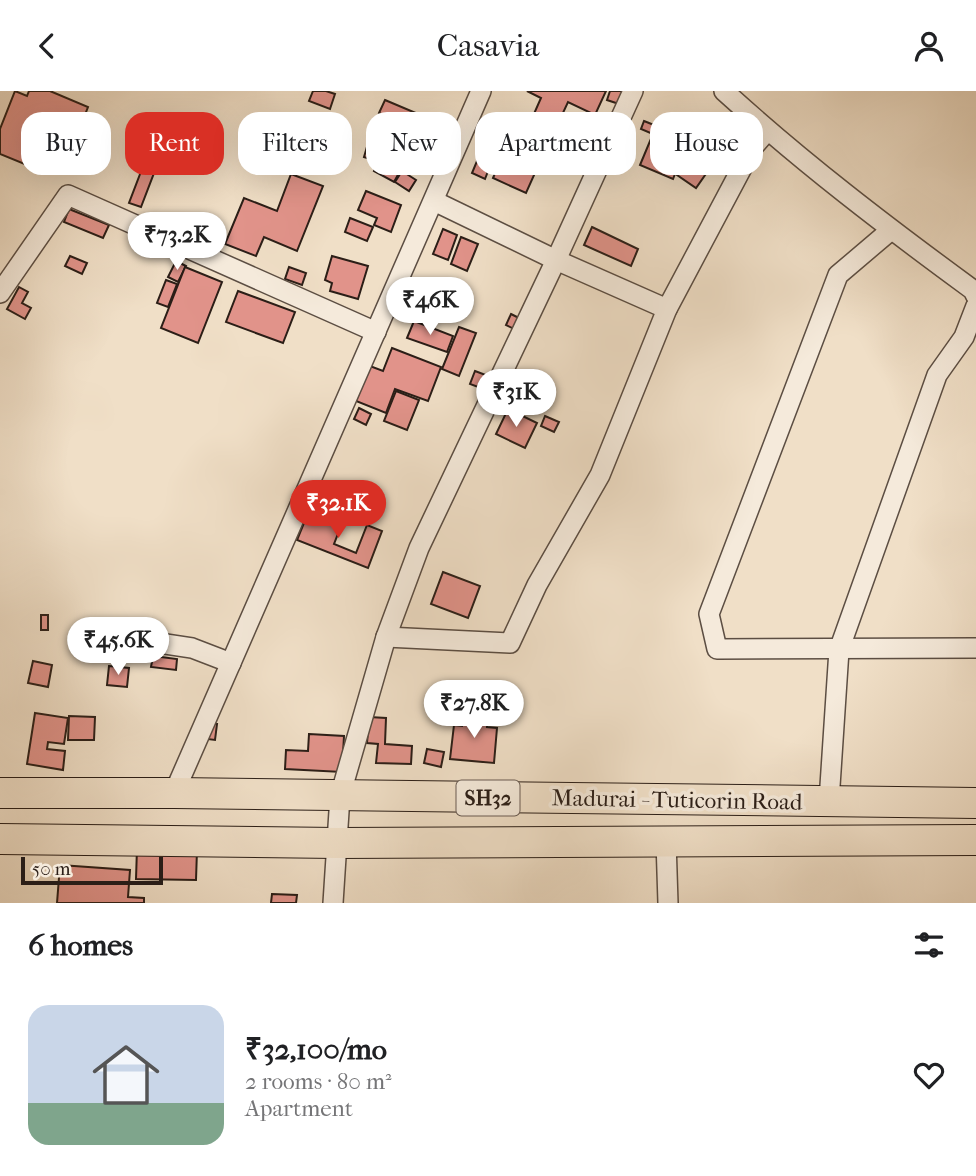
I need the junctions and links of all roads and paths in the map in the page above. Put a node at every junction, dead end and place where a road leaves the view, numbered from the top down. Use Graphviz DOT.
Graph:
graph roads {
  1 [pos="481,91"];
  2 [pos="633,91"];
  3 [pos="724,91"];
  4 [pos="767,131"];
  5 [pos="433,201"];
  6 [pos="891,230"];
  7 [pos="556,261"];
  8 [pos="0,293"];
  9 [pos="976,296"];
  10 [pos="976,306"];
  11 [pos="667,309"];
  12 [pos="376,332"];
  13 [pos="970,340"];
  14 [pos="386,637"];
  15 [pos="159,643"];
  16 [pos="976,648"];
  17 [pos="839,650"];
  18 [pos="231,663"];
  19 [pos="0,793"];
  20 [pos="174,793"];
  21 [pos="340,796"];
  22 [pos="829,801"];
  23 [pos="976,803"];
  24 [pos="0,839"];
  25 [pos="976,840"];
  26 [pos="666,841"];
  27 [pos="337,843"];
  28 [pos="333,903"];
  29 [pos="668,903"];
  1 -- 5 [label="street"];
  2 -- 7 [label="street"];
  3 -- 4 [label="street"];
  4 -- 6 [label="street"];
  4 -- 11 [label="street"];
  5 -- 7 [label="street"];
  5 -- 12 [label="street"];
  6 -- 9 [label="street"];
  6 -- 17 [label="street"];
  7 -- 11 [label="street"];
  7 -- 14 [label="street"];
  8 -- 12 [label="street"];
  10 -- 13 [label="street"];
  11 -- 14 [label="street"];
  12 -- 18 [label="street"];
  13 -- 17 [label="street"];
  14 -- 21 [label="street"];
  15 -- 18 [label="street"];
  16 -- 17 [label="street"];
  17 -- 22 [label="street"];
  18 -- 20 [label="street"];
  19 -- 20 [label="main road, Madurai - Tuticorin Road / SH32"];
  20 -- 21 [label="main road, Madurai - Tuticorin Road / SH32"];
  21 -- 22 [label="main road, Madurai - Tuticorin Road / SH32"];
  21 -- 27 [label="street"];
  22 -- 23 [label="main road, Madurai - Tuticorin Road / SH32"];
  24 -- 27 [label="main road, Madurai - Tuticorin Road / SH32"];
  25 -- 26 [label="main road, Madurai - Tuticorin Road / SH32"];
  26 -- 27 [label="main road, Madurai - Tuticorin Road / SH32"];
  26 -- 29 [label="street"];
  27 -- 28 [label="street"];
}
